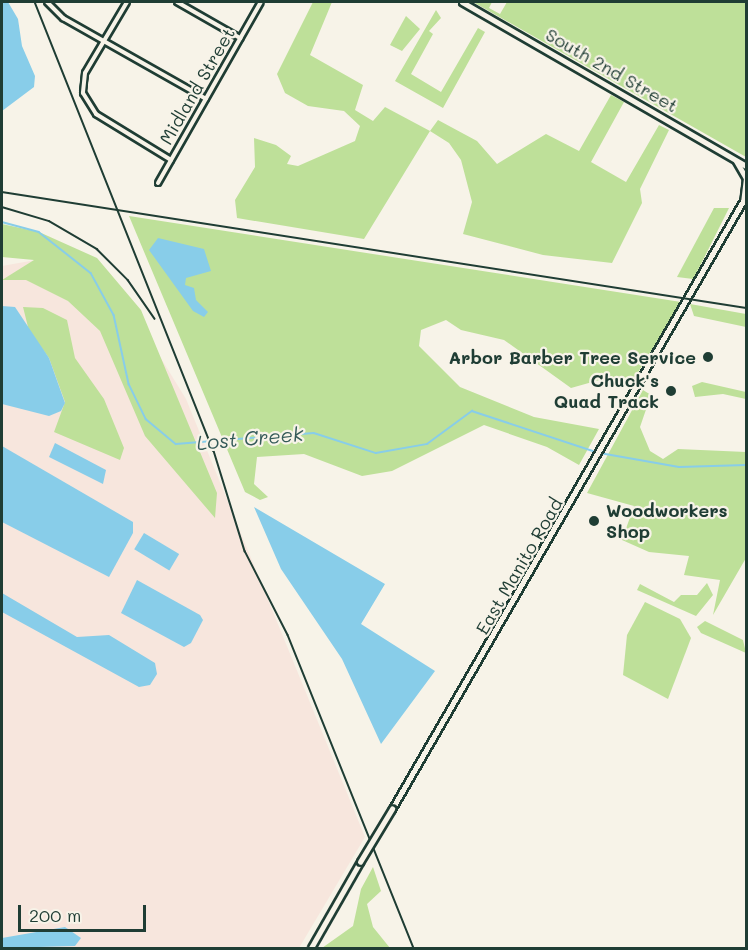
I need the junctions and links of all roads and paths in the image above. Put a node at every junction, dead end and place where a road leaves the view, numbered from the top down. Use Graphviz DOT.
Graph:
graph roads {
  1 [pos="47,2"];
  2 [pos="127,2"];
  3 [pos="177,2"];
  4 [pos="261,2"];
  5 [pos="462,2"];
  6 [pos="240,38"];
  7 [pos="105,40"];
  8 [pos="206,99"];
  9 [pos="733,158"];
  10 [pos="171,160"];
  11 [pos="747,166"];
  12 [pos="158,183"];
  13 [pos="745,198"];
  14 [pos="310,948"];
  1 -- 7 [label="street"];
  2 -- 7 [label="street"];
  3 -- 6 [label="street"];
  4 -- 6 [label="street, Midland Street"];
  5 -- 9 [label="main road, South 2nd Street"];
  6 -- 8 [label="street, Midland Street"];
  7 -- 8 [label="street"];
  7 -- 10 [label="street"];
  8 -- 10 [label="street, Midland Street"];
  9 -- 11 [label="main road, South 2nd Street"];
  9 -- 13 [label="main road"];
  10 -- 12 [label="street, Midland Street"];
  13 -- 14 [label="street, East Manito Road, bridge"];
}
